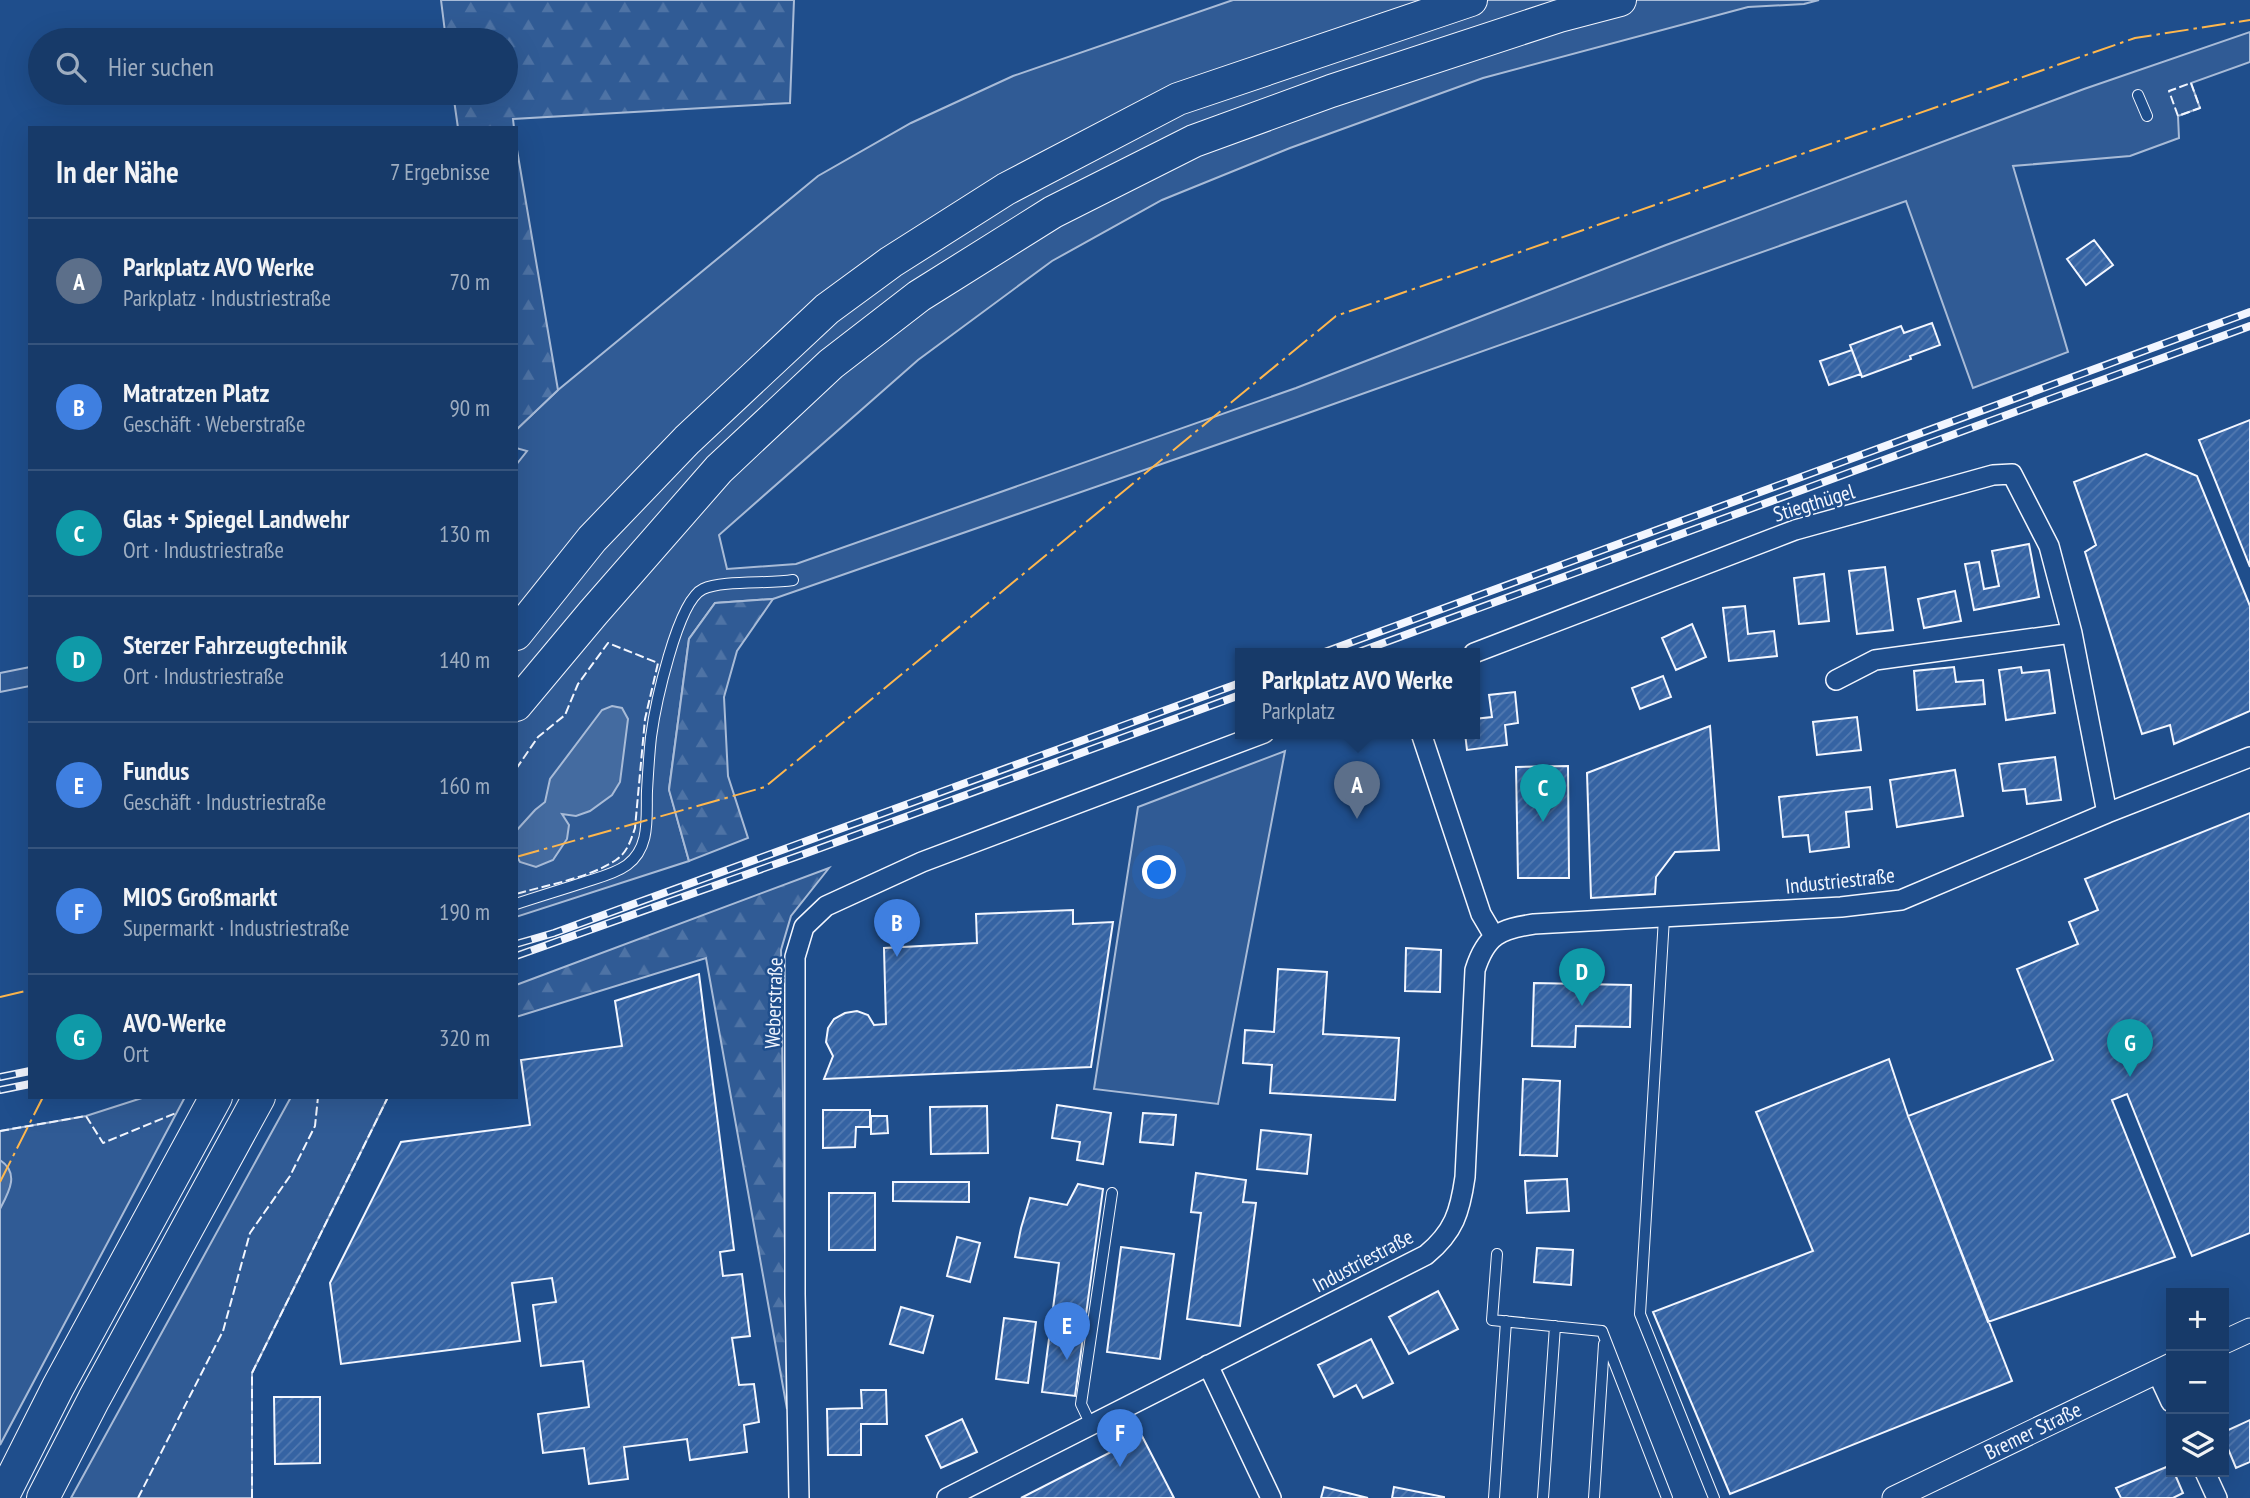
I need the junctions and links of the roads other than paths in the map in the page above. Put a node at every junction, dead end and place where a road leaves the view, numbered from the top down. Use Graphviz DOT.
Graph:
graph roads {
  1 [pos="1471,0"];
  2 [pos="1620,0"];
  3 [pos="2138,95"];
  4 [pos="2147,117"];
  5 [pos="793,580"];
  6 [pos="518,632"];
  7 [pos="2072,633"];
  8 [pos="1480,651"];
  9 [pos="1836,680"];
  10 [pos="518,703"];
  11 [pos="1248,739"];
  12 [pos="1424,739"];
  13 [pos="2250,757"];
  14 [pos="2107,813"];
  15 [pos="518,903"];
  16 [pos="1664,918"];
  17 [pos="1494,936"];
  18 [pos="258,1099"];
  19 [pos="214,1101"];
  20 [pos="1112,1193"];
  21 [pos="1497,1254"];
  22 [pos="1506,1321"];
  23 [pos="1555,1326"];
  24 [pos="2250,1330"];
  25 [pos="1604,1340"];
  26 [pos="2229,1340"];
  27 [pos="1208,1366"];
  28 [pos="2164,1369"];
  29 [pos="1091,1425"];
  30 [pos="2207,1477"];
  31 [pos="2,1498"];
  32 [pos="43,1498"];
  33 [pos="799,1498"];
  34 [pos="947,1498"];
  35 [pos="1271,1498"];
  36 [pos="1494,1498"];
  37 [pos="1543,1498"];
  38 [pos="1594,1498"];
  39 [pos="1667,1498"];
  40 [pos="1714,1498"];
  41 [pos="1894,1498"];
  42 [pos="2217,1498"];
  1 -- 6 [label="highway"];
  2 -- 10 [label="highway"];
  3 -- 4 [label="lane"];
  5 -- 15 [label="lane"];
  7 -- 8 [label="street, Stiegthügel"];
  7 -- 9 [label="street"];
  7 -- 14 [label="street, Stiegthügel"];
  11 -- 33 [label="street, Weberstraße"];
  12 -- 17 [label="street"];
  13 -- 14 [label="street, Industriestraße"];
  14 -- 16 [label="street, Industriestraße"];
  16 -- 17 [label="street, Industriestraße"];
  16 -- 40 [label="lane"];
  17 -- 27 [label="street, Industriestraße"];
  18 -- 32 [label="highway"];
  19 -- 31 [label="highway"];
  20 -- 29 [label="lane"];
  21 -- 22 [label="lane"];
  22 -- 23 [label="lane"];
  22 -- 36 [label="lane"];
  23 -- 25 [label="lane"];
  23 -- 37 [label="lane"];
  24 -- 26 [label="street"];
  25 -- 38 [label="lane"];
  25 -- 39 [label="lane"];
  27 -- 29 [label="street, Industriestraße"];
  27 -- 35 [label="street"];
  28 -- 41 [label="street, Bremer Straße"];
  29 -- 34 [label="street, Industriestraße"];
  30 -- 42 [label="street"];
}
